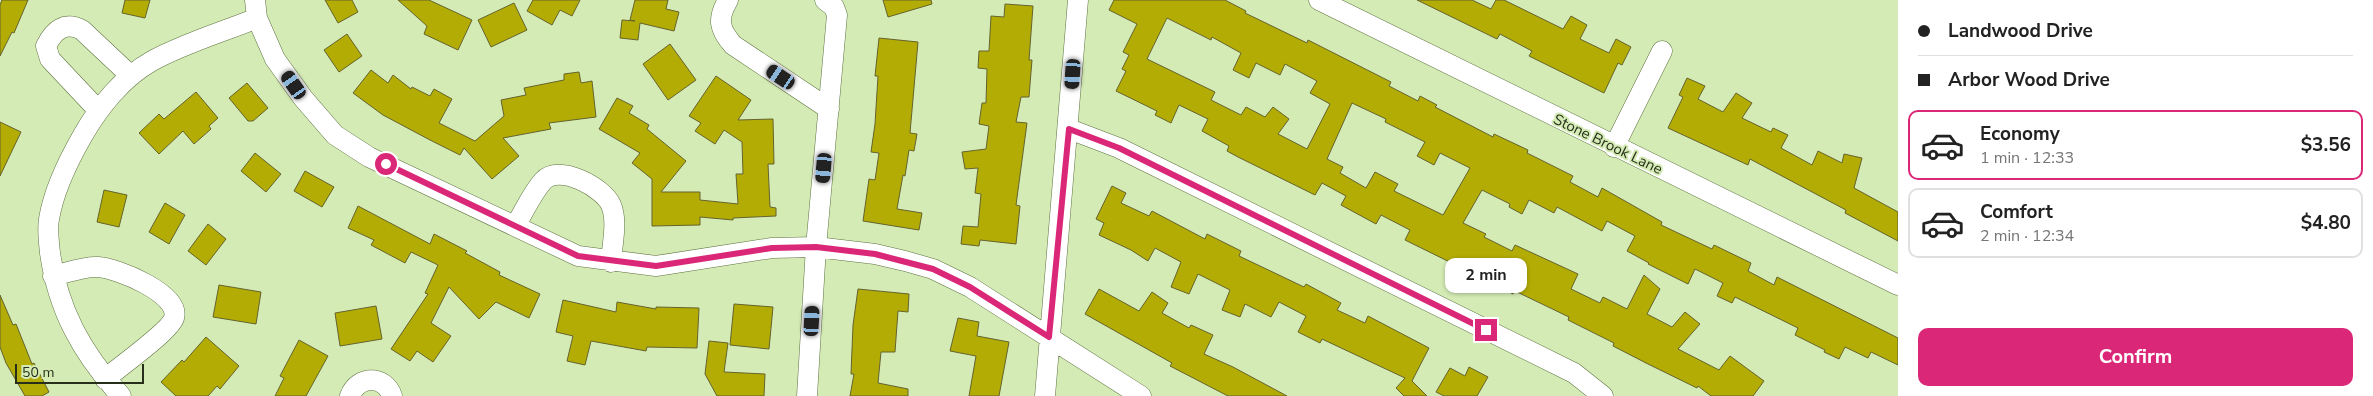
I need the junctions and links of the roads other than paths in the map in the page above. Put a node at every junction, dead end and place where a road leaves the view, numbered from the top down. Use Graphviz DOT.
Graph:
graph roads {
  1 [pos="728,0"];
  2 [pos="824,0"];
  3 [pos="1078,0"];
  4 [pos="1320,0"];
  5 [pos="256,9"];
  6 [pos="1662,51"];
  7 [pos="131,76"];
  8 [pos="829,109"];
  9 [pos="98,110"];
  10 [pos="1069,129"];
  11 [pos="1614,147"];
  12 [pos="515,226"];
  13 [pos="816,247"];
  14 [pos="611,262"];
  15 [pos="53,276"];
  16 [pos="1898,286"];
  17 [pos="1049,337"];
  18 [pos="105,379"];
  19 [pos="121,396"];
  20 [pos="350,396"];
  21 [pos="392,396"];
  22 [pos="807,396"];
  23 [pos="1045,396"];
  24 [pos="1141,396"];
  25 [pos="1603,396"];
  1 -- 8 [label="street"];
  2 -- 8 [label="street"];
  3 -- 10 [label="street"];
  4 -- 11 [label="street, Stone Brook Lane"];
  5 -- 7 [label="street"];
  5 -- 12 [label="street"];
  6 -- 11 [label="street"];
  7 -- 9 [label="street"];
  7 -- 9 [label="street"];
  8 -- 13 [label="street"];
  9 -- 15 [label="street"];
  10 -- 17 [label="street"];
  10 -- 25 [label="street"];
  11 -- 16 [label="street, Stone Brook Lane"];
  12 -- 14 [label="street"];
  12 -- 14 [label="street"];
  13 -- 14 [label="street"];
  13 -- 17 [label="street"];
  13 -- 22 [label="street"];
  15 -- 18 [label="street"];
  15 -- 18 [label="street"];
  17 -- 23 [label="street"];
  17 -- 24 [label="street"];
  18 -- 19 [label="street"];
  20 -- 21 [label="street"];
}
